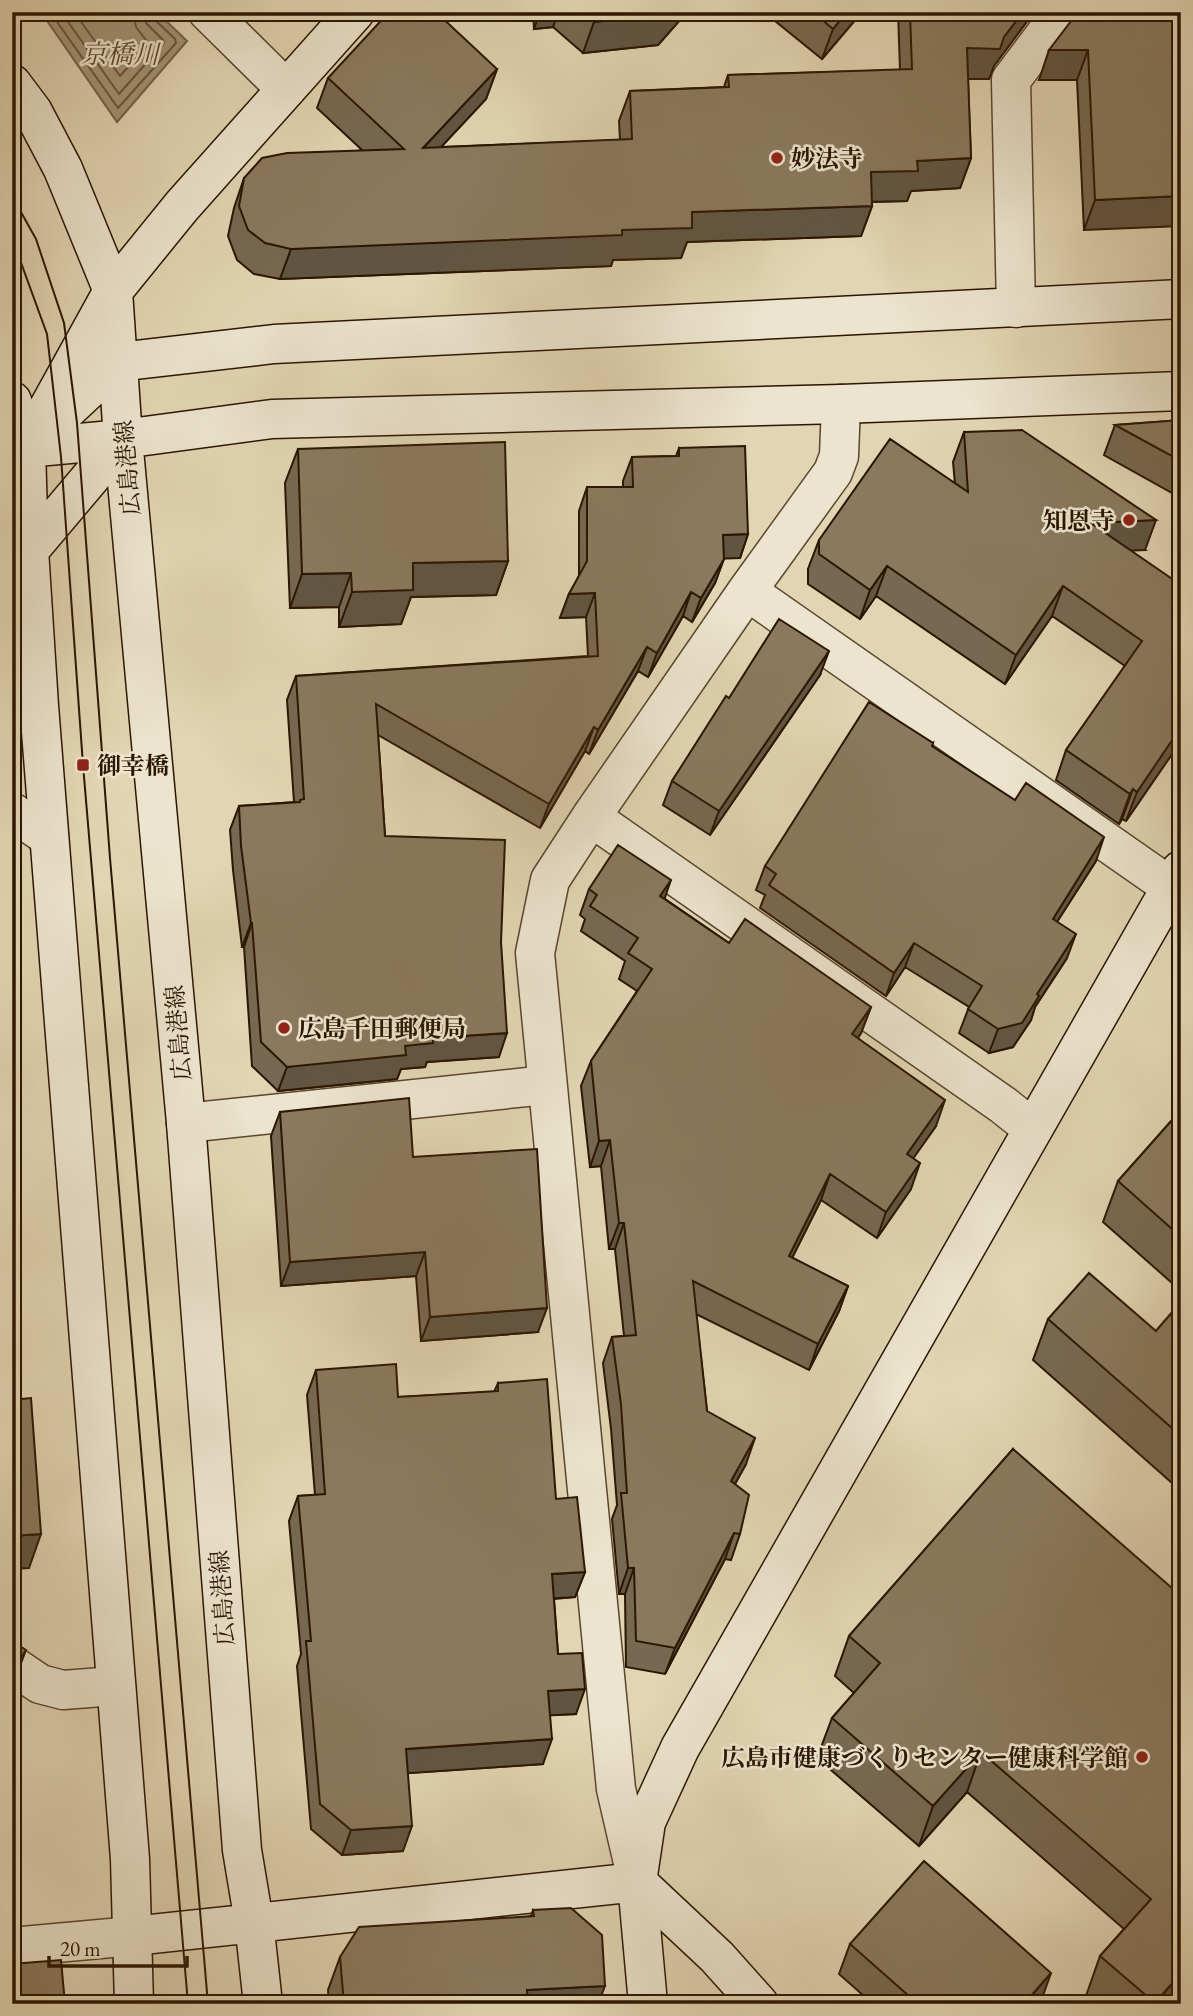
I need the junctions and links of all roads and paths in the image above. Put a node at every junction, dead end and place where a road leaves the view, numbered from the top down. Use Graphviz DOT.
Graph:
graph roads {
  1 [pos="208,12"];
  2 [pos="355,12"];
  3 [pos="1062,12"];
  4 [pos="12,84"];
  5 [pos="285,89"];
  6 [pos="113,291"];
  7 [pos="1181,299"];
  8 [pos="1016,308"];
  9 [pos="118,362"];
  10 [pos="1181,391"];
  11 [pos="12,401"];
  12 [pos="841,404"];
  13 [pos="123,439"];
  14 [pos="19,457"];
  15 [pos="21,560"];
  16 [pos="747,591"];
  17 [pos="12,812"];
  18 [pos="591,817"];
  19 [pos="49,837"];
  20 [pos="1176,879"];
  21 [pos="546,1085"];
  22 [pos="186,1124"];
  23 [pos="1032,1128"];
  24 [pos="12,1665"];
  25 [pos="115,1686"];
  26 [pos="637,1882"];
  27 [pos="254,1922"];
  28 [pos="132,1936"];
  29 [pos="12,1947"];
  30 [pos="134,2004"];
  31 [pos="263,2004"];
  32 [pos="648,2004"];
  33 [pos="760,2004"];
  1 -- 5 [label="street"];
  2 -- 5 [label="street"];
  3 -- 8 [label="street"];
  4 -- 6 [label="street, 広島港線"];
  5 -- 6 [label="street"];
  6 -- 9 [label="street, 広島港線"];
  6 -- 14 [label="street"];
  7 -- 8 [label="street"];
  8 -- 9 [label="street"];
  9 -- 13 [label="street, 広島港線"];
  9 -- 14 [label="street"];
  10 -- 12 [label="street"];
  11 -- 14 [label="street"];
  12 -- 13 [label="street"];
  12 -- 16 [label="street"];
  13 -- 14 [label="street"];
  13 -- 15 [label="street"];
  13 -- 22 [label="street, 広島港線"];
  14 -- 15 [label="street"];
  15 -- 19 [label="street"];
  16 -- 18 [label="street"];
  16 -- 20 [label="street"];
  17 -- 19 [label="street"];
  18 -- 21 [label="street"];
  18 -- 23 [label="street"];
  19 -- 25 [label="street"];
  20 -- 23 [label="street"];
  21 -- 22 [label="street"];
  21 -- 26 [label="street"];
  22 -- 27 [label="street, 広島港線"];
  23 -- 26 [label="street"];
  24 -- 25 [label="street"];
  25 -- 28 [label="street"];
  26 -- 27 [label="street"];
  26 -- 32 [label="street"];
  26 -- 33 [label="street"];
  27 -- 28 [label="street"];
  27 -- 31 [label="street, 広島港線"];
  28 -- 29 [label="street"];
  28 -- 30 [label="street"];
}
